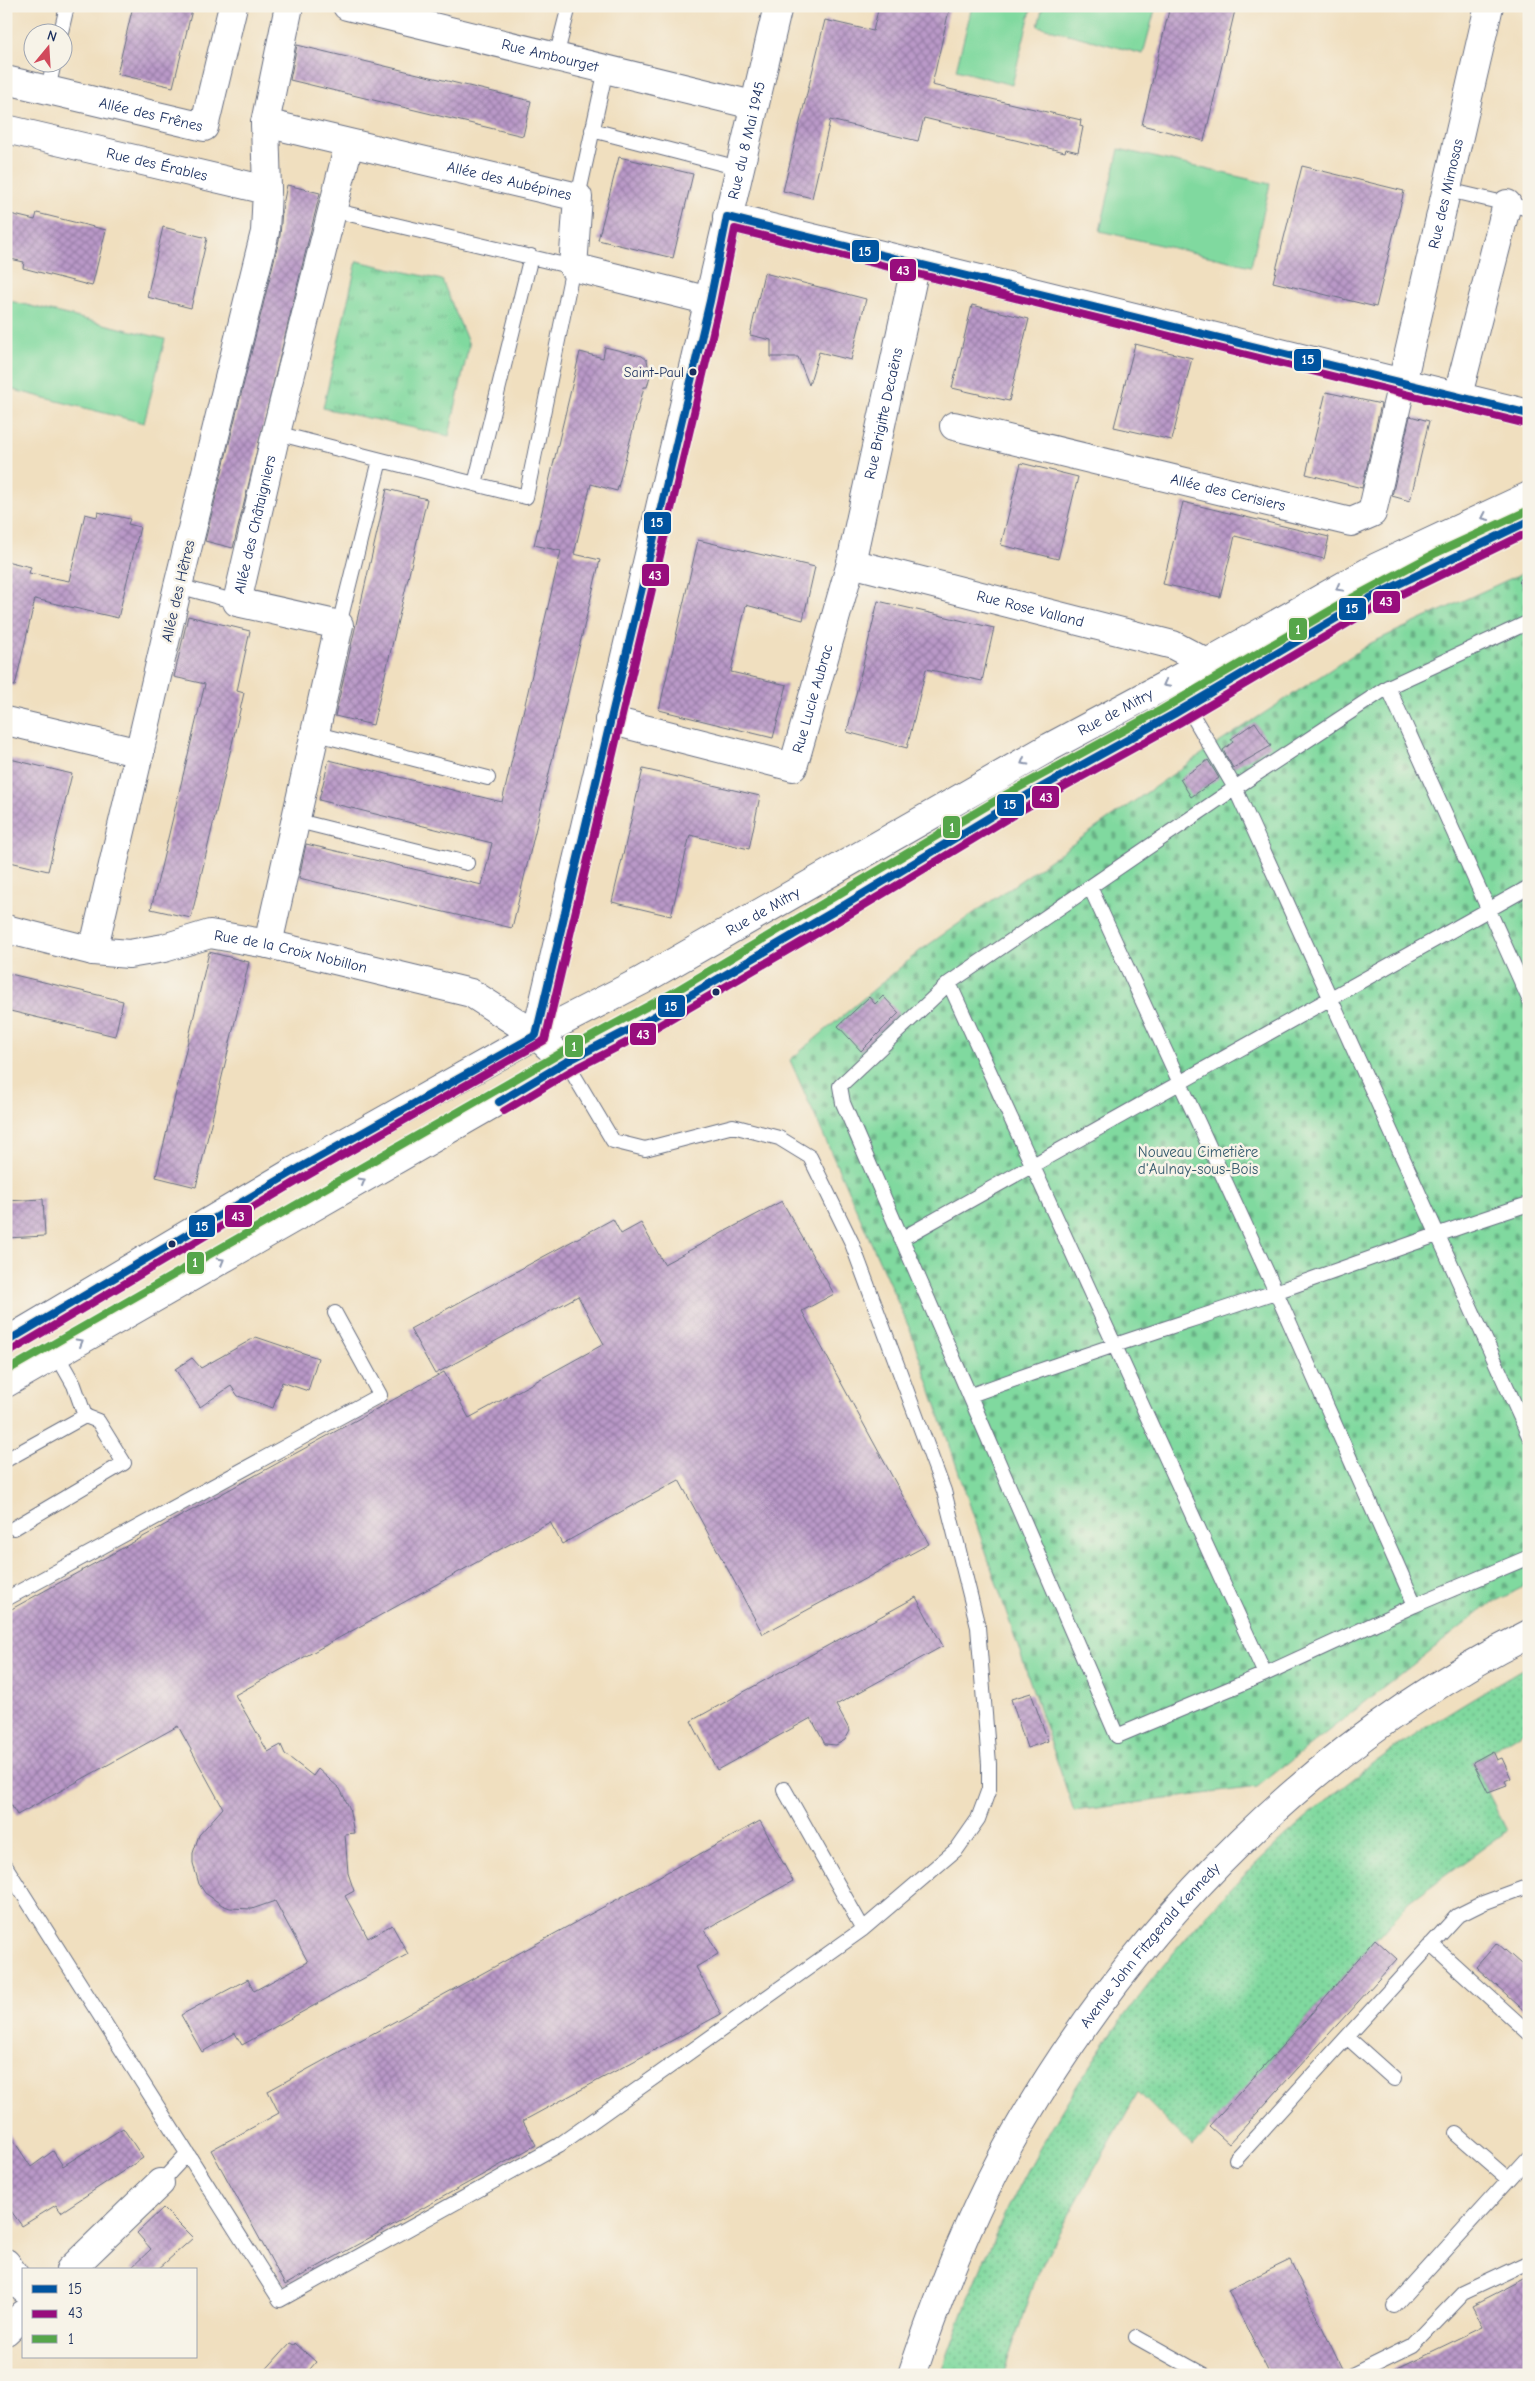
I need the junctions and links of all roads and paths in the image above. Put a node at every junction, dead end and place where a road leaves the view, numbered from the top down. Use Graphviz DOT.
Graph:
graph roads {
  1 [pos="67,6"];
  2 [pos="233,6"];
  3 [pos="289,6"];
  4 [pos="347,6"];
  5 [pos="569,6"];
  6 [pos="778,6"];
  7 [pos="1489,6"];
  8 [pos="63,22"];
  9 [pos="556,57"];
  10 [pos="606,70"];
  11 [pos="52,72"];
  12 [pos="6,80"];
  13 [pos="48,90"];
  14 [pos="754,105"];
  15 [pos="265,123"];
  16 [pos="6,129"];
  17 [pos="592,130"];
  18 [pos="349,144"];
  19 [pos="738,168"];
  20 [pos="267,190"];
  21 [pos="1448,190"];
  22 [pos="578,197"];
  23 [pos="1518,207"];
  24 [pos="332,210"];
  25 [pos="727,218"];
  26 [pos="532,256"];
  27 [pos="916,264"];
  28 [pos="574,267"];
  29 [pos="710,301"];
  30 [pos="1401,382"];
  31 [pos="1458,395"];
  32 [pos="1529,414"];
  33 [pos="954,426"];
  34 [pos="276,433"];
  35 [pos="380,460"];
  36 [pos="476,484"];
  37 [pos="1529,496"];
  38 [pos="1529,521"];
  39 [pos="851,564"];
  40 [pos="178,586"];
  41 [pos="237,602"];
  42 [pos="1529,622"];
  43 [pos="338,625"];
  44 [pos="1206,663"];
  45 [pos="1388,687"];
  46 [pos="1187,706"];
  47 [pos="609,720"];
  48 [pos="6,721"];
  49 [pos="313,733"];
  50 [pos="140,753"];
  51 [pos="488,778"];
  52 [pos="1235,788"];
  53 [pos="294,820"];
  54 [pos="467,862"];
  55 [pos="1090,887"];
  56 [pos="1529,887"];
  57 [pos="1489,910"];
  58 [pos="6,929"];
  59 [pos="268,944"];
  60 [pos="94,951"];
  61 [pos="950,983"];
  62 [pos="1331,997"];
  63 [pos="1529,999"];
  64 [pos="536,1035"];
  65 [pos="566,1062"];
  66 [pos="1180,1082"];
  67 [pos="1033,1163"];
  68 [pos="1529,1204"];
  69 [pos="1437,1233"];
  70 [pos="901,1239"];
  71 [pos="1276,1292"];
  72 [pos="335,1313"];
  73 [pos="6,1342"];
  74 [pos="1113,1344"];
  75 [pos="57,1355"];
  76 [pos="6,1383"];
  77 [pos="971,1395"];
  78 [pos="85,1416"];
  79 [pos="1529,1436"];
  80 [pos="6,1460"];
  81 [pos="14,1528"];
  82 [pos="1529,1557"];
  83 [pos="6,1599"];
  84 [pos="1416,1605"];
  85 [pos="1529,1634"];
  86 [pos="1265,1674"];
  87 [pos="784,1789"];
  88 [pos="6,1867"];
  89 [pos="1529,1886"];
  90 [pos="863,1929"];
  91 [pos="1431,1944"];
  92 [pos="1529,2033"];
  93 [pos="1347,2037"];
  94 [pos="1394,2079"];
  95 [pos="1456,2134"];
  96 [pos="186,2155"];
  97 [pos="1529,2157"];
  98 [pos="1236,2159"];
  99 [pos="1508,2180"];
  100 [pos="160,2183"];
  101 [pos="1529,2262"];
  102 [pos="6,2263"];
  103 [pos="72,2268"];
  104 [pos="22,2286"];
  105 [pos="1394,2306"];
  106 [pos="22,2316"];
  107 [pos="6,2331"];
  108 [pos="1136,2337"];
  109 [pos="912,2375"];
  110 [pos="1204,2375"];
  111 [pos="1352,2375"];
  1 -- 8 [label="lane"];
  2 -- 13 [label="street, Allée des Frênes"];
  3 -- 15 [label="street"];
  4 -- 9 [label="street, Rue Ambourget"];
  5 -- 9 [label="lane"];
  6 -- 14 [label="street, Rue du 8 Mai 1945"];
  7 -- 21 [label="street, Rue des Mimosas"];
  9 -- 10 [label="street, Rue Ambourget"];
  10 -- 14 [label="street, Rue Ambourget"];
  10 -- 17 [label="lane"];
  11 -- 13 [label="lane"];
  12 -- 13 [label="street, Allée des Frênes"];
  14 -- 19 [label="street, Rue du 8 Mai 1945"];
  15 -- 18 [label="street, Allée des Aubépines"];
  15 -- 20 [label="street"];
  16 -- 20 [label="street, Rue des Érables"];
  17 -- 19 [label="lane"];
  17 -- 22 [label="lane"];
  18 -- 22 [label="street, Allée des Aubépines"];
  18 -- 24 [label="street, Allée des Châtaigniers"];
  19 -- 25 [label="street, Rue du 8 Mai 1945"];
  20 -- 40 [label="street, Allée des Hêtres"];
  21 -- 23 [label="lane"];
  21 -- 30 [label="street, Rue des Mimosas"];
  22 -- 28 [label="street, Allée des Aubépines"];
  23 -- 31 [label="street"];
  24 -- 26 [label="lane"];
  24 -- 34 [label="street, Allée des Châtaigniers"];
  25 -- 27 [label="street"];
  25 -- 29 [label="street, Rue du 8 Mai 1945"];
  26 -- 28 [label="lane"];
  26 -- 36 [label="lane"];
  27 -- 30 [label="street"];
  27 -- 39 [label="street, Rue Brigitte Decaëns"];
  28 -- 29 [label="street"];
  28 -- 36 [label="lane"];
  29 -- 47 [label="street, Rue du 8 Mai 1945"];
  30 -- 31 [label="street"];
  30 -- 33 [label="street, Allée des Cerisiers"];
  31 -- 32 [label="street"];
  34 -- 35 [label="lane"];
  34 -- 41 [label="street, Allée des Châtaigniers"];
  35 -- 36 [label="lane"];
  35 -- 43 [label="lane"];
  37 -- 44 [label="street, Rue de Mitry, one-way"];
  38 -- 46 [label="street, Rue de Mitry"];
  39 -- 44 [label="street, Rue Rose Valland"];
  39 -- 47 [label="street, Rue Lucie Aubrac"];
  40 -- 41 [label="lane"];
  40 -- 50 [label="street, Allée des Hêtres"];
  41 -- 43 [label="street, Allée des Châtaigniers"];
  42 -- 45 [label="lane"];
  43 -- 49 [label="street"];
  44 -- 64 [label="street, Rue de Mitry, one-way"];
  45 -- 52 [label="lane"];
  45 -- 57 [label="lane"];
  46 -- 52 [label="lane"];
  46 -- 65 [label="street, Rue de Mitry"];
  47 -- 64 [label="street, Rue du 8 Mai 1945"];
  48 -- 50 [label="street"];
  49 -- 51 [label="lane"];
  49 -- 53 [label="street"];
  50 -- 60 [label="street, Allée des Hêtres"];
  52 -- 55 [label="lane"];
  52 -- 62 [label="lane"];
  53 -- 54 [label="lane"];
  53 -- 59 [label="street"];
  55 -- 61 [label="lane"];
  55 -- 66 [label="lane"];
  56 -- 57 [label="lane"];
  57 -- 62 [label="lane"];
  57 -- 63 [label="lane"];
  58 -- 60 [label="street, Rue de la Croix Nobillon"];
  59 -- 60 [label="street, Rue de la Croix Nobillon"];
  59 -- 64 [label="street, Rue de la Croix Nobillon"];
  61 -- 67 [label="lane"];
  61 -- 70 [label="lane"];
  62 -- 66 [label="lane"];
  62 -- 69 [label="lane"];
  64 -- 65 [label="street, Rue de la Croix Nobillon"];
  64 -- 73 [label="street, Rue de Mitry"];
  75 -- 65 [label="street, Rue de Mitry, one-way"];
  65 -- 90 [label="lane"];
  66 -- 67 [label="lane"];
  66 -- 71 [label="lane"];
  67 -- 70 [label="lane"];
  67 -- 74 [label="lane"];
  68 -- 69 [label="lane"];
  69 -- 71 [label="lane"];
  69 -- 79 [label="lane"];
  70 -- 77 [label="lane"];
  71 -- 74 [label="lane"];
  71 -- 84 [label="lane"];
  72 -- 83 [label="lane"];
  74 -- 77 [label="lane"];
  74 -- 86 [label="lane"];
  75 -- 76 [label="street, Rue de Mitry"];
  75 -- 78 [label="lane"];
  77 -- 86 [label="lane"];
  78 -- 80 [label="lane"];
  78 -- 81 [label="lane"];
  82 -- 84 [label="lane"];
  84 -- 86 [label="lane"];
  85 -- 109 [label="street, Avenue John Fitzgerald Kennedy"];
  87 -- 90 [label="lane"];
  88 -- 96 [label="lane"];
  89 -- 91 [label="lane"];
  90 -- 96 [label="lane"];
  91 -- 92 [label="lane"];
  91 -- 93 [label="lane"];
  93 -- 94 [label="lane"];
  93 -- 98 [label="lane"];
  95 -- 99 [label="lane"];
  96 -- 100 [label="lane"];
  97 -- 99 [label="lane"];
  99 -- 105 [label="lane"];
  100 -- 103 [label="street"];
  101 -- 111 [label="lane"];
  102 -- 104 [label="street"];
  106 -- 107 [label="street"];
  108 -- 110 [label="lane"];
}
